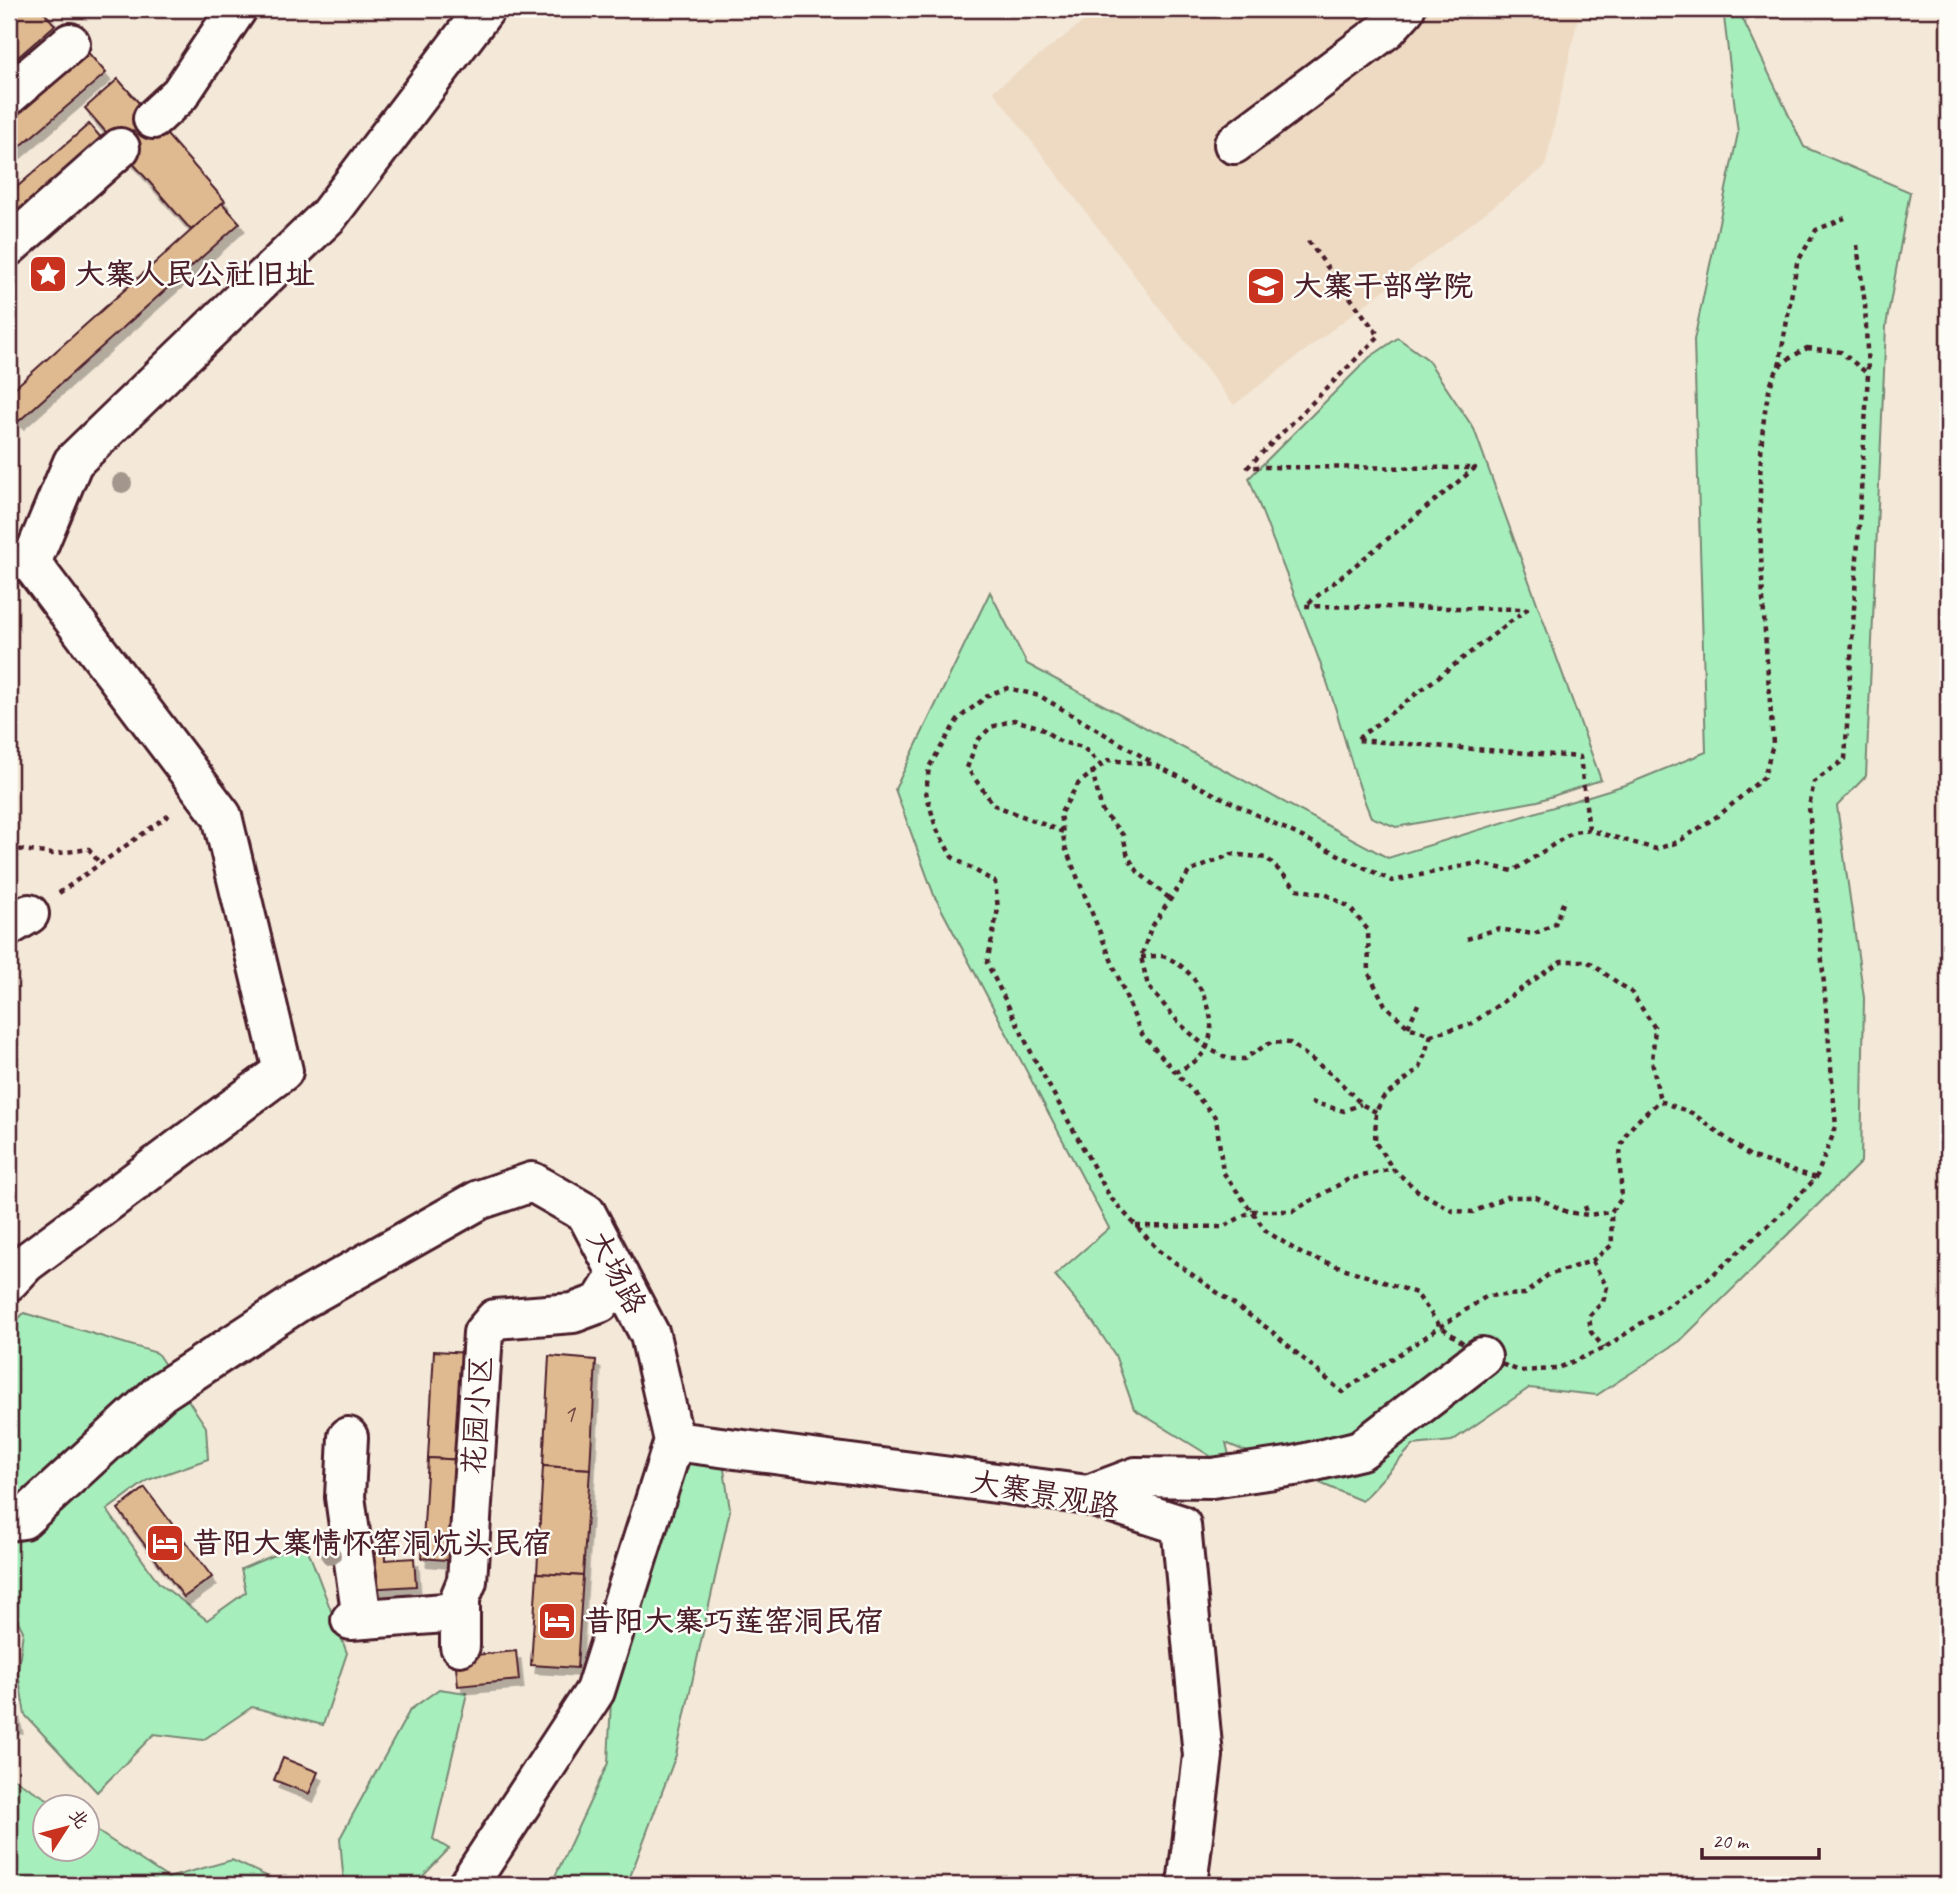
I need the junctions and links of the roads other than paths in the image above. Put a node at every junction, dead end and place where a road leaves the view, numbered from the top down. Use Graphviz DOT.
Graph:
graph roads {
  1 [pos="237,9"];
  2 [pos="485,9"];
  3 [pos="1405,9"];
  4 [pos="71,43"];
  5 [pos="9,95"];
  6 [pos="153,119"];
  7 [pos="1234,144"];
  8 [pos="120,148"];
  9 [pos="9,246"];
  10 [pos="618,1274"];
  11 [pos="9,1281"];
  12 [pos="1482,1357"];
  13 [pos="348,1437"];
  14 [pos="674,1441"];
  15 [pos="1088,1495"];
  16 [pos="9,1521"];
  17 [pos="468,1885"];
  18 [pos="1187,1885"];
  1 -- 6 [label="street"];
  2 -- 11 [label="street"];
  3 -- 7 [label="street"];
  4 -- 5 [label="street"];
  8 -- 9 [label="street"];
  10 -- 13 [label="street, 花园小区"];
  10 -- 14 [label="street, 大场路"];
  10 -- 16 [label="street, 大场路"];
  12 -- 15 [label="street"];
  14 -- 15 [label="street, 大寨景观路"];
  14 -- 17 [label="street"];
  15 -- 18 [label="street, 大寨景观路"];
}
